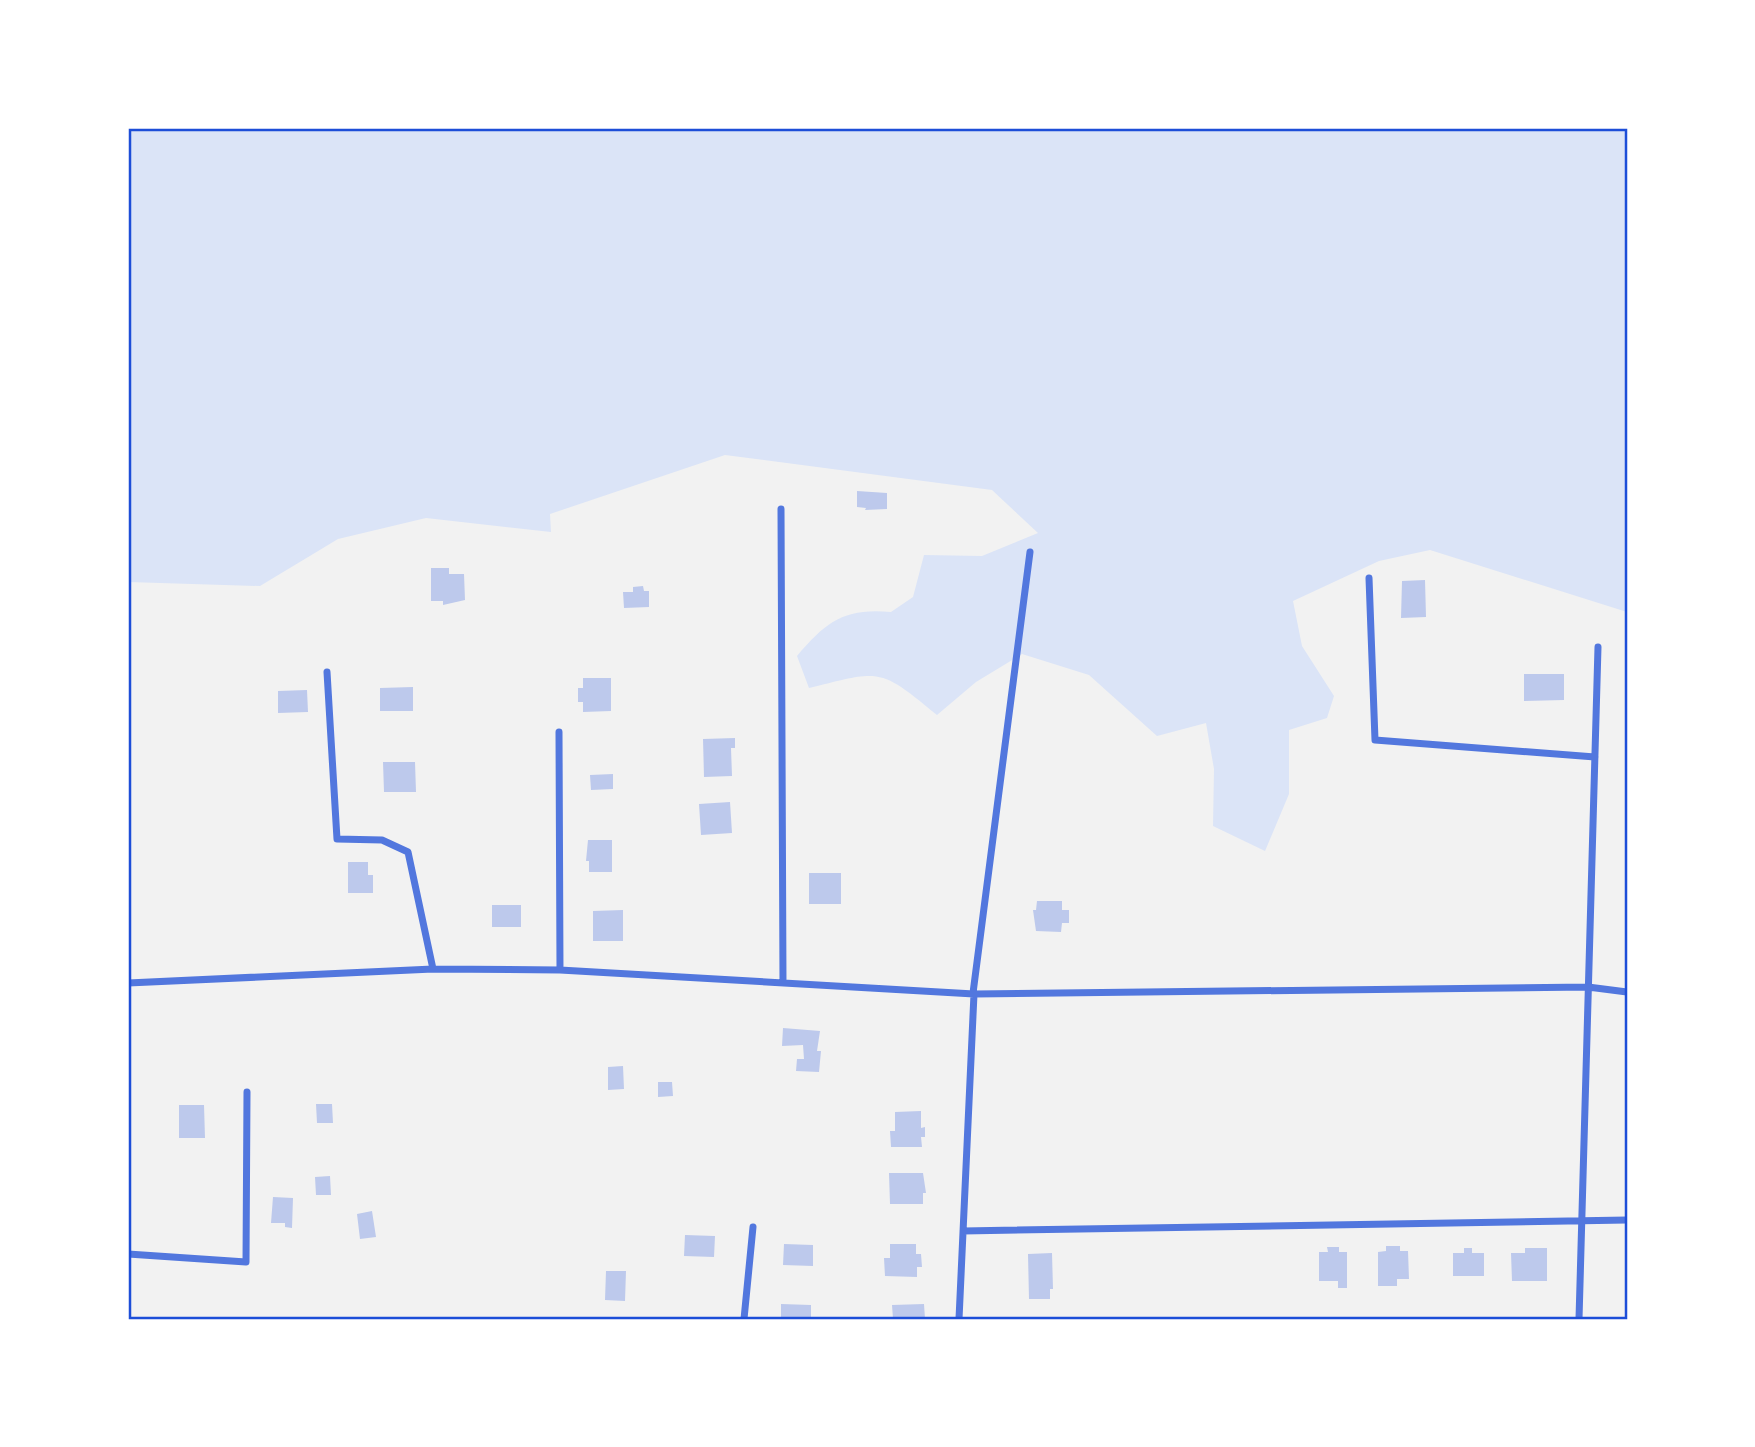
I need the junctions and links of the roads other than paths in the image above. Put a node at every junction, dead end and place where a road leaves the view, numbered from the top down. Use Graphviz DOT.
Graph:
graph roads {
  1 [pos="781,509"];
  2 [pos="1030,552"];
  3 [pos="1369,578"];
  4 [pos="1598,647"];
  5 [pos="327,672"];
  6 [pos="559,732"];
  7 [pos="1595,757"];
  8 [pos="433,969"];
  9 [pos="560,970"];
  10 [pos="783,982"];
  11 [pos="128,983"];
  12 [pos="1588,987"];
  13 [pos="1627,992"];
  14 [pos="973,993"];
  15 [pos="247,1093"];
  16 [pos="1627,1220"];
  17 [pos="1581,1221"];
  18 [pos="753,1227"];
  19 [pos="963,1231"];
  20 [pos="128,1254"];
  21 [pos="744,1319"];
  22 [pos="959,1319"];
  23 [pos="1579,1319"];
  1 -- 10 [label="street"];
  2 -- 14 [label="street"];
  3 -- 7 [label="street"];
  4 -- 7 [label="street"];
  5 -- 8 [label="street"];
  6 -- 9 [label="street"];
  7 -- 12 [label="street"];
  8 -- 9 [label="street"];
  8 -- 11 [label="street"];
  9 -- 10 [label="street"];
  10 -- 14 [label="street"];
  12 -- 13 [label="street"];
  12 -- 14 [label="street"];
  12 -- 17 [label="street"];
  14 -- 19 [label="street"];
  15 -- 20 [label="street"];
  16 -- 17 [label="street"];
  17 -- 19 [label="street"];
  17 -- 23 [label="street"];
  18 -- 21 [label="street"];
  19 -- 22 [label="street"];
}
